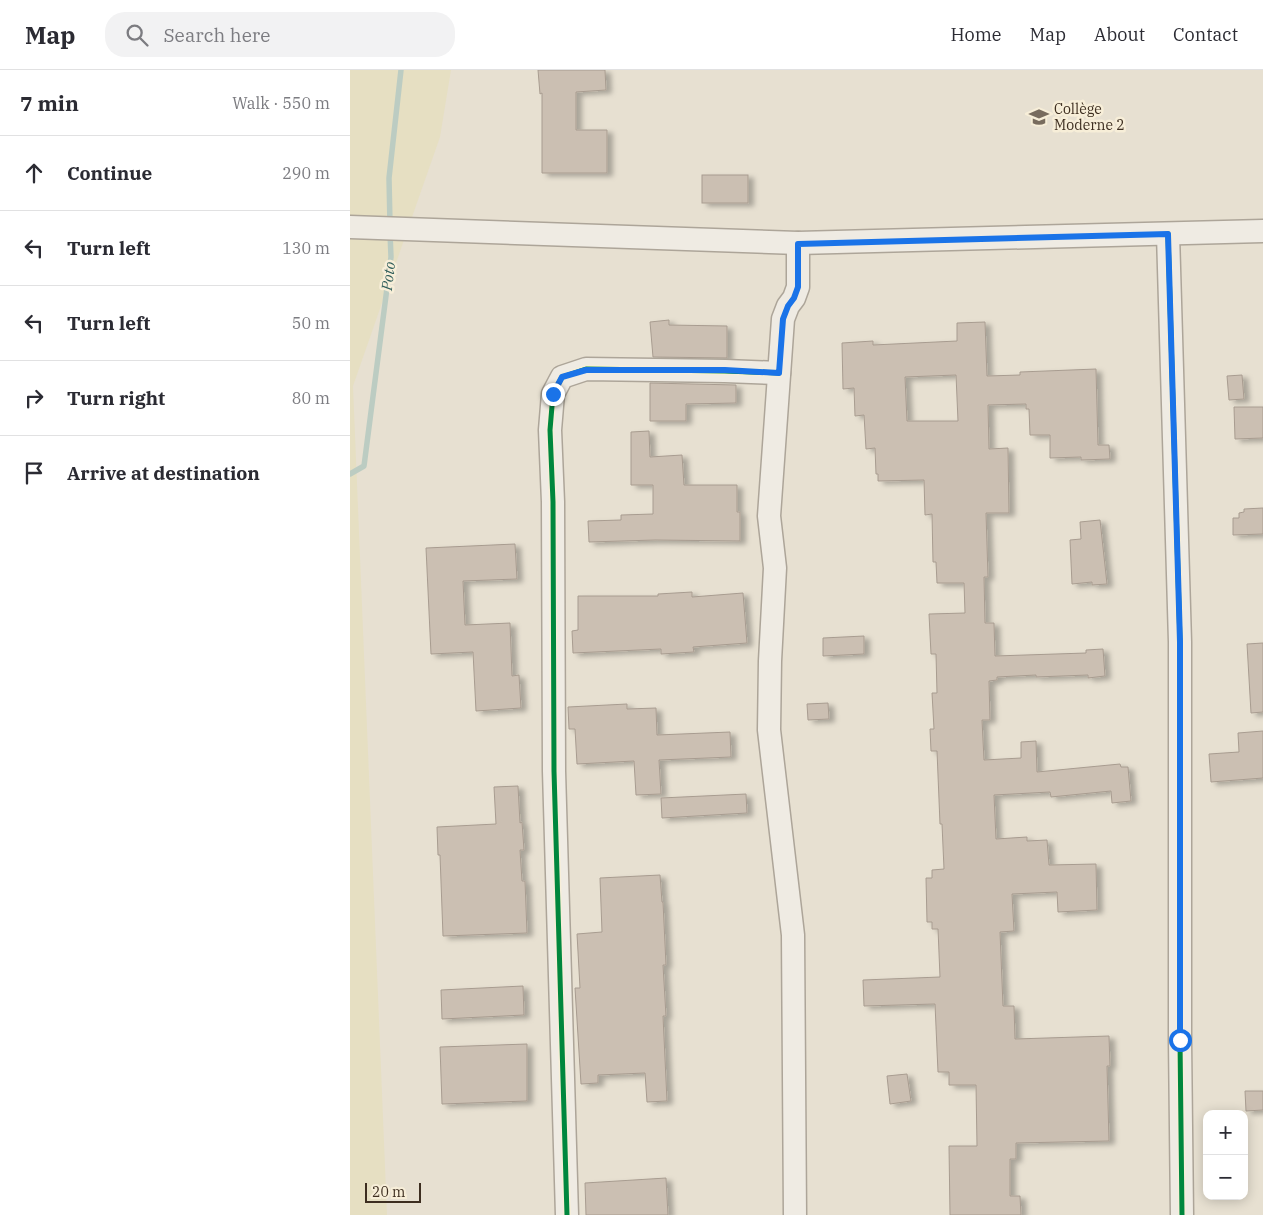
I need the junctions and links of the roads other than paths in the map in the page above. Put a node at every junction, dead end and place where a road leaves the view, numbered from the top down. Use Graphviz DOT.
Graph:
graph roads {
  1 [pos="350,227"];
  2 [pos="1263,231"];
  3 [pos="1168,234"];
  4 [pos="798,244"];
  5 [pos="779,373"];
  6 [pos="567,1215"];
  7 [pos="795,1215"];
  8 [pos="1182,1215"];
  1 -- 4 [label="street"];
  2 -- 3 [label="street"];
  3 -- 4 [label="street"];
  3 -- 8 [label="street"];
  4 -- 5 [label="street"];
  5 -- 6 [label="street"];
  5 -- 7 [label="street"];
}
